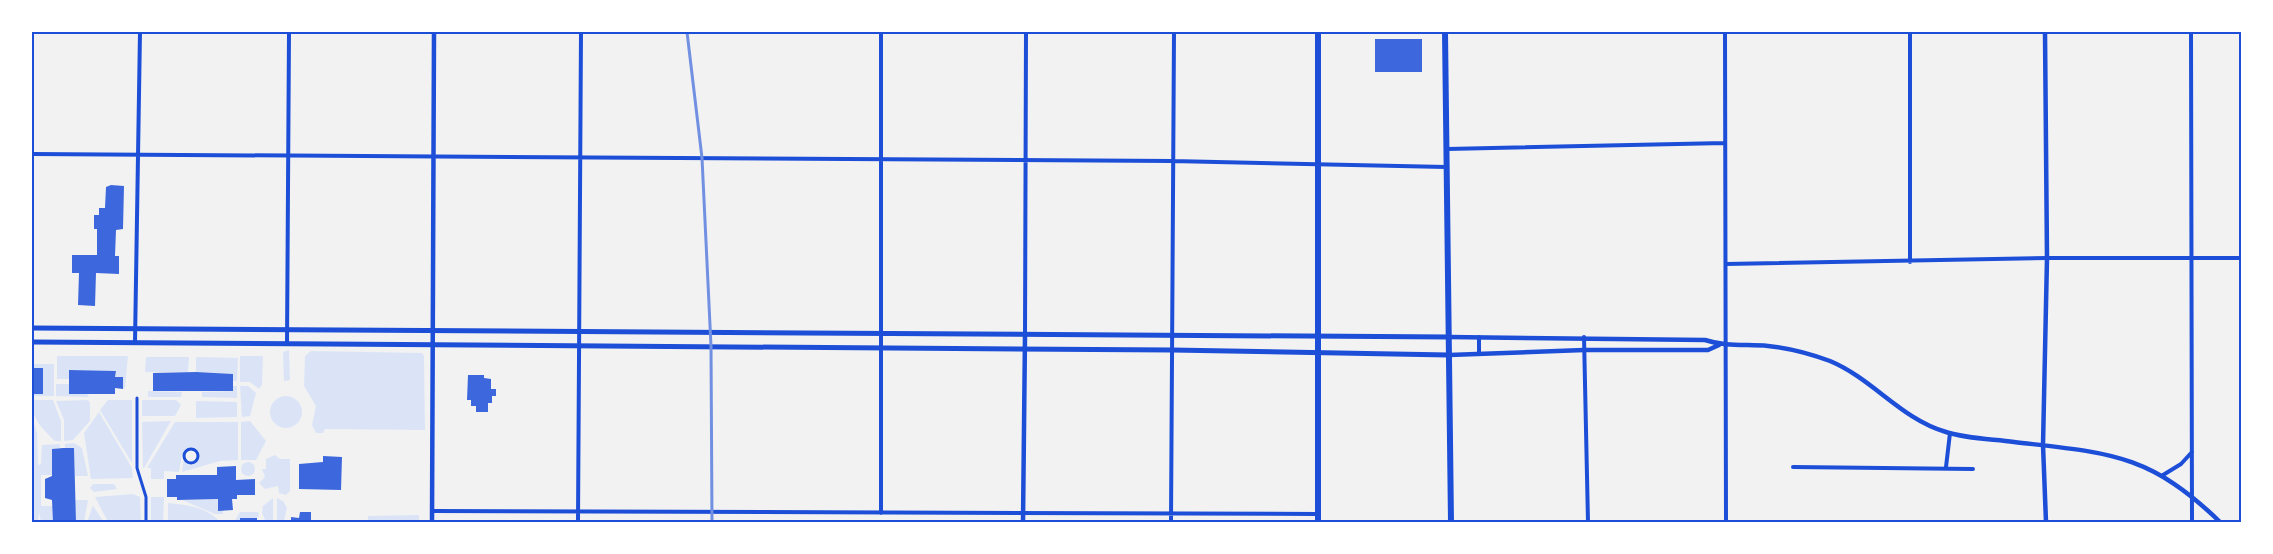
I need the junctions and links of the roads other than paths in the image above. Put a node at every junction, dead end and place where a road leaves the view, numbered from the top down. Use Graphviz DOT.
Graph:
graph roads {
  1 [pos="140,32"];
  2 [pos="289,32"];
  3 [pos="434,32"];
  4 [pos="581,32"];
  5 [pos="881,32"];
  6 [pos="1026,32"];
  7 [pos="1174,32"];
  8 [pos="1318,32"];
  9 [pos="1445,32"];
  10 [pos="1725,32"];
  11 [pos="1910,32"];
  12 [pos="2045,32"];
  13 [pos="2191,32"];
  14 [pos="1725,143"];
  15 [pos="1446,148"];
  16 [pos="32,154"];
  17 [pos="140,155"];
  18 [pos="289,156"];
  19 [pos="435,156"];
  20 [pos="582,158"];
  21 [pos="880,160"];
  22 [pos="1026,160"];
  23 [pos="1172,161"];
  24 [pos="1317,163"];
  25 [pos="1446,167"];
  26 [pos="2192,257"];
  27 [pos="2047,258"];
  28 [pos="2241,258"];
  29 [pos="1910,262"];
  30 [pos="1726,264"];
  31 [pos="32,328"];
  32 [pos="135,329"];
  33 [pos="287,330"];
  34 [pos="434,332"];
  35 [pos="580,332"];
  36 [pos="880,333"];
  37 [pos="1025,335"];
  38 [pos="1172,335"];
  39 [pos="1319,336"];
  40 [pos="1449,337"];
  41 [pos="1479,337"];
  42 [pos="1584,337"];
  43 [pos="32,342"];
  44 [pos="135,342"];
  45 [pos="287,344"];
  46 [pos="580,345"];
  47 [pos="1722,345"];
  48 [pos="434,346"];
  49 [pos="880,347"];
  50 [pos="1025,349"];
  51 [pos="1172,350"];
  52 [pos="1584,350"];
  53 [pos="1318,352"];
  54 [pos="1479,354"];
  55 [pos="1449,355"];
  56 [pos="137,398"];
  57 [pos="1950,433"];
  58 [pos="2043,445"];
  59 [pos="2192,452"];
  60 [pos="184,455"];
  61 [pos="1793,467"];
  62 [pos="1946,467"];
  63 [pos="1973,469"];
  64 [pos="2163,475"];
  65 [pos="2191,494"];
  66 [pos="578,510"];
  67 [pos="432,511"];
  68 [pos="881,513"];
  69 [pos="1023,514"];
  70 [pos="1171,514"];
  71 [pos="1318,514"];
  72 [pos="146,522"];
  73 [pos="432,522"];
  74 [pos="578,522"];
  75 [pos="1023,522"];
  76 [pos="1171,522"];
  77 [pos="1318,522"];
  78 [pos="1451,522"];
  79 [pos="1588,522"];
  80 [pos="1726,522"];
  81 [pos="2046,522"];
  82 [pos="2192,522"];
  83 [pos="2220,522"];
  1 -- 17 [label="street"];
  2 -- 18 [label="street"];
  3 -- 19 [label="street"];
  4 -- 20 [label="street"];
  5 -- 21 [label="street"];
  6 -- 22 [label="street"];
  7 -- 23 [label="street"];
  8 -- 24 [label="main road"];
  9 -- 15 [label="main road"];
  10 -- 14 [label="street"];
  11 -- 29 [label="street"];
  12 -- 27 [label="street"];
  13 -- 26 [label="street"];
  14 -- 15 [label="street"];
  14 -- 30 [label="street"];
  15 -- 25 [label="main road"];
  16 -- 17 [label="street"];
  17 -- 18 [label="street"];
  17 -- 32 [label="street"];
  18 -- 19 [label="street"];
  18 -- 33 [label="street"];
  19 -- 20 [label="street"];
  19 -- 34 [label="street"];
  20 -- 21 [label="street"];
  20 -- 35 [label="street"];
  21 -- 22 [label="street"];
  21 -- 36 [label="street"];
  22 -- 23 [label="street"];
  22 -- 37 [label="street"];
  23 -- 24 [label="street"];
  23 -- 38 [label="street"];
  24 -- 25 [label="street"];
  24 -- 39 [label="main road"];
  25 -- 40 [label="main road"];
  26 -- 27 [label="street"];
  26 -- 28 [label="street"];
  26 -- 59 [label="street"];
  27 -- 29 [label="street"];
  27 -- 58 [label="street"];
  29 -- 30 [label="street"];
  30 -- 47 [label="street"];
  31 -- 32 [label="main road"];
  32 -- 33 [label="main road"];
  32 -- 44 [label="street"];
  33 -- 34 [label="main road"];
  33 -- 45 [label="street"];
  34 -- 35 [label="main road"];
  34 -- 48 [label="street"];
  35 -- 36 [label="main road"];
  35 -- 46 [label="street"];
  36 -- 37 [label="main road"];
  36 -- 49 [label="street"];
  37 -- 38 [label="main road"];
  37 -- 50 [label="street"];
  38 -- 39 [label="main road"];
  38 -- 51 [label="street"];
  39 -- 40 [label="main road"];
  39 -- 53 [label="main road"];
  40 -- 41 [label="street"];
  40 -- 55 [label="main road"];
  41 -- 42 [label="street"];
  41 -- 54 [label="street"];
  42 -- 47 [label="street"];
  42 -- 52 [label="street"];
  43 -- 44 [label="main road"];
  44 -- 45 [label="main road"];
  45 -- 48 [label="main road"];
  46 -- 48 [label="main road"];
  46 -- 49 [label="main road"];
  46 -- 66 [label="street"];
  47 -- 52 [label="street"];
  47 -- 57 [label="street"];
  47 -- 80 [label="street"];
  48 -- 67 [label="street"];
  49 -- 50 [label="main road"];
  49 -- 68 [label="street"];
  50 -- 51 [label="main road"];
  50 -- 69 [label="street"];
  51 -- 53 [label="main road"];
  51 -- 70 [label="street"];
  52 -- 54 [label="street"];
  52 -- 79 [label="street"];
  53 -- 55 [label="main road"];
  53 -- 71 [label="main road"];
  54 -- 55 [label="street"];
  55 -- 78 [label="main road"];
  56 -- 72 [label="street"];
  57 -- 58 [label="street"];
  57 -- 62 [label="street"];
  58 -- 64 [label="street"];
  58 -- 81 [label="street"];
  59 -- 64 [label="street"];
  59 -- 65 [label="street"];
  60 -- 60 [label="street"];
  61 -- 62 [label="street"];
  62 -- 63 [label="street"];
  64 -- 65 [label="street"];
  65 -- 82 [label="street"];
  65 -- 83 [label="street"];
  66 -- 67 [label="street"];
  66 -- 68 [label="street"];
  66 -- 74 [label="street"];
  67 -- 73 [label="street"];
  68 -- 69 [label="street"];
  69 -- 70 [label="street"];
  69 -- 75 [label="street"];
  70 -- 71 [label="street"];
  70 -- 76 [label="street"];
  71 -- 77 [label="main road"];
}
